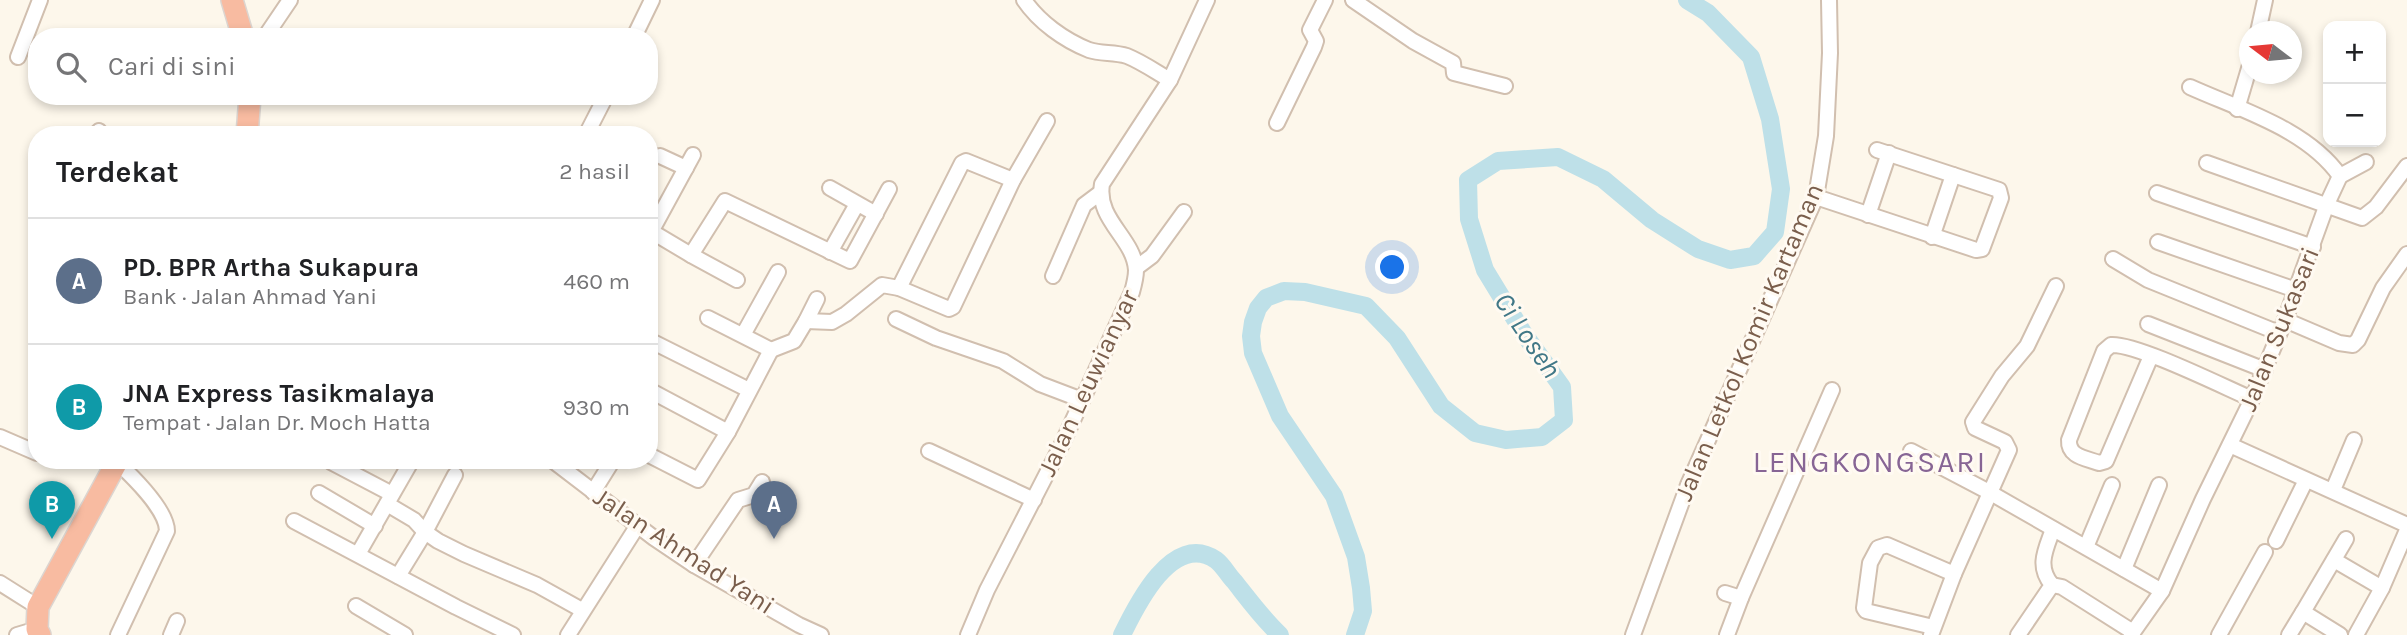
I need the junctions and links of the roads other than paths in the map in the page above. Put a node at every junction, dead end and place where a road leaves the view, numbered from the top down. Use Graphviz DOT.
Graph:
graph roads {
  1 [pos="40,0"];
  2 [pos="232,0"];
  3 [pos="290,0"];
  4 [pos="652,0"];
  5 [pos="1024,0"];
  6 [pos="1206,0"];
  7 [pos="1325,0"];
  8 [pos="1353,0"];
  9 [pos="1829,0"];
  10 [pos="2265,0"];
  11 [pos="2260,21"];
  12 [pos="29,28"];
  13 [pos="240,28"];
  14 [pos="271,28"];
  15 [pos="638,28"];
  16 [pos="28,31"];
  17 [pos="18,57"];
  18 [pos="1170,80"];
  19 [pos="2244,84"];
  20 [pos="1505,86"];
  21 [pos="2190,87"];
  22 [pos="249,105"];
  23 [pos="601,105"];
  24 [pos="2237,108"];
  25 [pos="1047,121"];
  26 [pos="1277,123"];
  27 [pos="248,126"];
  28 [pos="591,126"];
  29 [pos="660,156"];
  30 [pos="2366,162"];
  31 [pos="2207,163"];
  32 [pos="2407,166"];
  33 [pos="1953,174"];
  34 [pos="2340,176"];
  35 [pos="1013,180"];
  36 [pos="830,188"];
  37 [pos="889,189"];
  38 [pos="1100,193"];
  39 [pos="2157,193"];
  40 [pos="1816,197"];
  41 [pos="857,204"];
  42 [pos="2327,204"];
  43 [pos="1184,212"];
  44 [pos="876,214"];
  45 [pos="1868,215"];
  46 [pos="658,217"];
  47 [pos="658,236"];
  48 [pos="1932,237"];
  49 [pos="2158,242"];
  50 [pos="2313,247"];
  51 [pos="830,252"];
  52 [pos="2407,254"];
  53 [pos="691,255"];
  54 [pos="2113,259"];
  55 [pos="1136,268"];
  56 [pos="778,272"];
  57 [pos="1053,276"];
  58 [pos="737,280"];
  59 [pos="2056,286"];
  60 [pos="899,288"];
  61 [pos="2296,290"];
  62 [pos="817,299"];
  63 [pos="708,318"];
  64 [pos="896,318"];
  65 [pos="806,321"];
  66 [pos="2148,324"];
  67 [pos="2283,327"];
  68 [pos="743,335"];
  69 [pos="658,344"];
  70 [pos="771,350"];
  71 [pos="2151,356"];
  72 [pos="2264,370"];
  73 [pos="749,390"];
  74 [pos="1832,390"];
  75 [pos="658,395"];
  76 [pos="2252,398"];
  77 [pos="1082,400"];
  78 [pos="728,432"];
  79 [pos="0,437"];
  80 [pos="2354,439"];
  81 [pos="2230,445"];
  82 [pos="28,449"];
  83 [pos="929,451"];
  84 [pos="1911,451"];
  85 [pos="658,460"];
  86 [pos="113,469"];
  87 [pos="125,469"];
  88 [pos="342,469"];
  89 [pos="407,469"];
  90 [pos="564,469"];
  91 [pos="607,469"];
  92 [pos="455,475"];
  93 [pos="2306,480"];
  94 [pos="762,482"];
  95 [pos="2112,485"];
  96 [pos="2160,485"];
  97 [pos="2333,490"];
  98 [pos="593,492"];
  99 [pos="1989,492"];
  100 [pos="318,493"];
  101 [pos="389,499"];
  102 [pos="1034,500"];
  103 [pos="294,521"];
  104 [pos="638,525"];
  105 [pos="2407,525"];
  106 [pos="375,526"];
  107 [pos="2053,529"];
  108 [pos="2407,530"];
  109 [pos="425,532"];
  110 [pos="2346,539"];
  111 [pos="2086,547"];
  112 [pos="358,554"];
  113 [pos="2334,560"];
  114 [pos="2401,560"];
  115 [pos="694,565"];
  116 [pos="2124,569"];
  117 [pos="1954,573"];
  118 [pos="398,576"];
  119 [pos="0,583"];
  120 [pos="2052,584"];
  121 [pos="2382,588"];
  122 [pos="2162,591"];
  123 [pos="1725,593"];
  124 [pos="1741,598"];
  125 [pos="356,606"];
  126 [pos="38,607"];
  127 [pos="582,610"];
  128 [pos="2303,612"];
  129 [pos="1932,631"];
  130 [pos="31,633"];
  131 [pos="2132,633"];
  132 [pos="118,635"];
  133 [pos="405,635"];
  134 [pos="513,635"];
  135 [pos="568,635"];
  136 [pos="821,635"];
  137 [pos="968,635"];
  138 [pos="1633,635"];
  139 [pos="1727,635"];
  140 [pos="2018,635"];
  141 [pos="2220,635"];
  142 [pos="2289,635"];
  143 [pos="2340,635"];
  144 [pos="2356,635"];
  1 -- 12 [label="street"];
  2 -- 13 [label="highway"];
  3 -- 14 [label="street"];
  4 -- 15 [label="street"];
  5 -- 18 [label="street"];
  6 -- 18 [label="street"];
  7 -- 26 [label="street"];
  8 -- 20 [label="street"];
  9 -- 40 [label="street, Jalan Letkol Komir Kartaman"];
  10 -- 11 [label="street"];
  16 -- 17 [label="street"];
  18 -- 38 [label="street"];
  19 -- 24 [label="street"];
  21 -- 24 [label="street"];
  22 -- 27 [label="highway"];
  23 -- 28 [label="street"];
  24 -- 34 [label="street"];
  25 -- 35 [label="street"];
  29 -- 46 [label="street"];
  30 -- 34 [label="street"];
  31 -- 42 [label="street"];
  32 -- 42 [label="street"];
  33 -- 45 [label="street"];
  33 -- 48 [label="street"];
  33 -- 48 [label="street"];
  34 -- 42 [label="street, Jalan Sukasari"];
  35 -- 60 [label="street"];
  35 -- 60 [label="street"];
  36 -- 41 [label="street"];
  37 -- 44 [label="street"];
  38 -- 55 [label="street, Jalan Leuwianyar"];
  38 -- 57 [label="street"];
  39 -- 50 [label="street"];
  40 -- 45 [label="street"];
  40 -- 138 [label="street, Jalan Letkol Komir Kartaman"];
  41 -- 44 [label="street"];
  41 -- 51 [label="street"];
  42 -- 50 [label="street, Jalan Sukasari"];
  43 -- 55 [label="street"];
  44 -- 51 [label="street"];
  45 -- 48 [label="street"];
  47 -- 53 [label="street"];
  49 -- 61 [label="street"];
  50 -- 61 [label="street, Jalan Sukasari"];
  51 -- 53 [label="street"];
  52 -- 67 [label="street"];
  53 -- 58 [label="street"];
  54 -- 67 [label="street"];
  55 -- 77 [label="street, Jalan Leuwianyar"];
  56 -- 68 [label="street"];
  59 -- 99 [label="street"];
  60 -- 65 [label="street"];
  61 -- 67 [label="street, Jalan Sukasari"];
  62 -- 65 [label="street"];
  63 -- 68 [label="street"];
  64 -- 77 [label="street"];
  65 -- 70 [label="street"];
  66 -- 72 [label="street"];
  67 -- 72 [label="street, Jalan Sukasari"];
  68 -- 70 [label="street"];
  69 -- 73 [label="street"];
  70 -- 73 [label="street"];
  71 -- 71 [label="street"];
  71 -- 76 [label="street"];
  72 -- 76 [label="street, Jalan Sukasari"];
  73 -- 78 [label="street"];
  74 -- 124 [label="street"];
  75 -- 78 [label="street"];
  76 -- 81 [label="street, Jalan Sukasari"];
  77 -- 102 [label="street, Jalan Leuwianyar"];
  78 -- 85 [label="street"];
  79 -- 82 [label="street"];
  80 -- 97 [label="street"];
  81 -- 93 [label="street"];
  81 -- 122 [label="street, Jalan Sukasari"];
  83 -- 102 [label="street"];
  84 -- 99 [label="street"];
  86 -- 126 [label="highway"];
  87 -- 132 [label="street"];
  88 -- 101 [label="street"];
  89 -- 101 [label="street"];
  90 -- 98 [label="street, Jalan Ahmad Yani"];
  91 -- 98 [label="street"];
  92 -- 109 [label="street"];
  93 -- 97 [label="street"];
  93 -- 141 [label="street"];
  94 -- 115 [label="street"];
  95 -- 111 [label="street"];
  96 -- 116 [label="street"];
  97 -- 105 [label="street"];
  98 -- 104 [label="street, Jalan Ahmad Yani"];
  99 -- 107 [label="street"];
  99 -- 117 [label="street"];
  100 -- 106 [label="street"];
  101 -- 106 [label="street"];
  101 -- 109 [label="street"];
  102 -- 137 [label="street, Jalan Leuwianyar"];
  103 -- 112 [label="street"];
  104 -- 115 [label="street, Jalan Ahmad Yani"];
  104 -- 127 [label="street"];
  106 -- 112 [label="street"];
  107 -- 111 [label="street"];
  107 -- 120 [label="street"];
  108 -- 114 [label="street"];
  109 -- 118 [label="street"];
  109 -- 127 [label="street"];
  110 -- 113 [label="street"];
  111 -- 116 [label="street"];
  112 -- 118 [label="street"];
  113 -- 121 [label="street"];
  113 -- 128 [label="street"];
  114 -- 121 [label="street"];
  115 -- 136 [label="street, Jalan Ahmad Yani"];
  116 -- 122 [label="street"];
  117 -- 129 [label="street"];
  117 -- 129 [label="street"];
  118 -- 134 [label="street"];
  119 -- 126 [label="street"];
  120 -- 131 [label="street"];
  120 -- 140 [label="street"];
  121 -- 144 [label="street"];
  122 -- 131 [label="street, Jalan Sukasari"];
  123 -- 124 [label="street"];
  124 -- 139 [label="street"];
  125 -- 133 [label="street"];
  126 -- 130 [label="highway"];
  127 -- 135 [label="street"];
  128 -- 142 [label="street"];
  128 -- 143 [label="street"];
}
